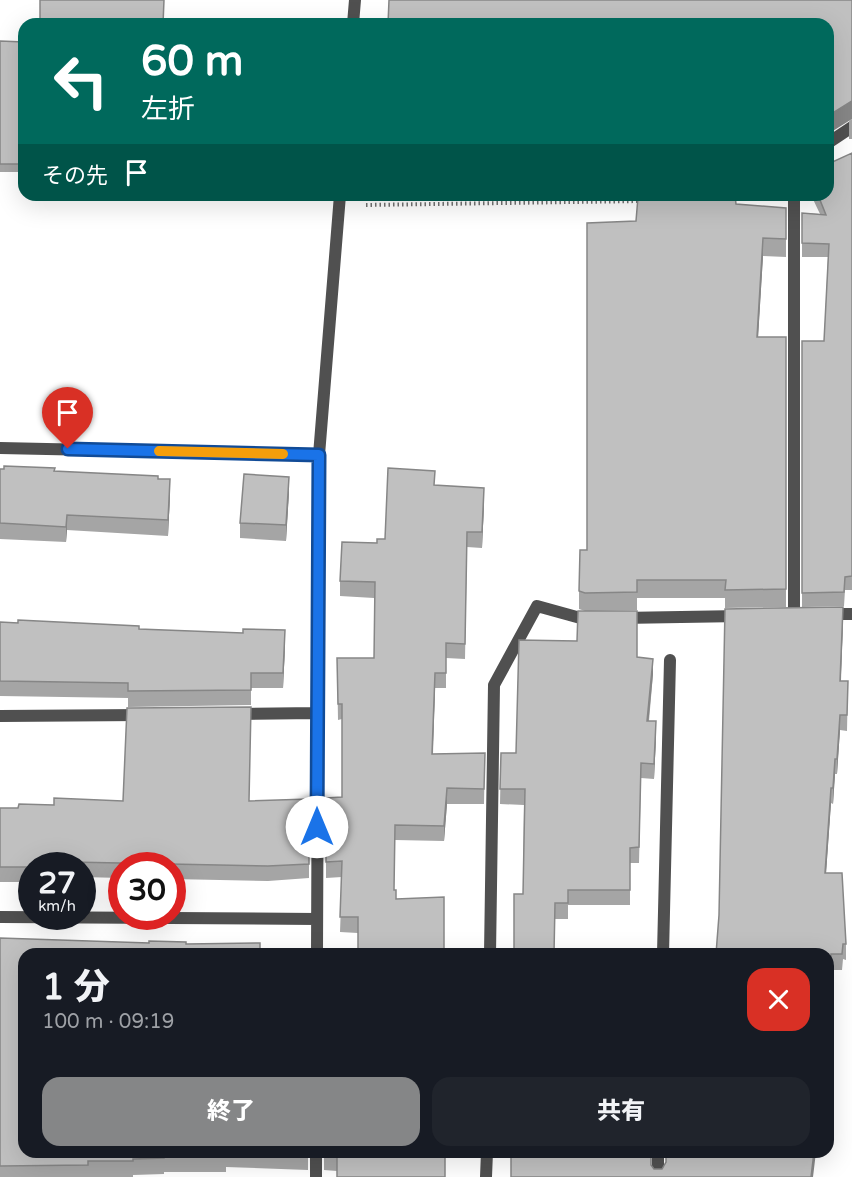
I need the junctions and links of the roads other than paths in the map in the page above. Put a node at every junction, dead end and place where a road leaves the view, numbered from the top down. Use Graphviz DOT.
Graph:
graph roads {
  1 [pos="355,0"];
  2 [pos="354,18"];
  3 [pos="852,127"];
  4 [pos="834,139"];
  5 [pos="339,201"];
  6 [pos="794,201"];
  7 [pos="0,448"];
  8 [pos="319,455"];
  9 [pos="852,614"];
  10 [pos="759,615"];
  11 [pos="670,660"];
  12 [pos="317,713"];
  13 [pos="223,714"];
  14 [pos="153,715"];
  15 [pos="0,716"];
  16 [pos="0,917"];
  17 [pos="317,919"];
  18 [pos="317,948"];
  19 [pos="490,948"];
  20 [pos="663,948"];
  21 [pos="316,1158"];
  22 [pos="487,1158"];
  23 [pos="658,1158"];
  24 [pos="316,1177"];
  25 [pos="486,1177"];
  26 [pos="658,1177"];
  1 -- 2 [label="street"];
  3 -- 4 [label="street"];
  5 -- 8 [label="street"];
  6 -- 9 [label="street"];
  7 -- 8 [label="street"];
  8 -- 12 [label="street"];
  10 -- 19 [label="street"];
  11 -- 20 [label="street"];
  12 -- 13 [label="street"];
  12 -- 17 [label="street"];
  14 -- 15 [label="street"];
  16 -- 17 [label="street"];
  17 -- 18 [label="street"];
  21 -- 24 [label="street"];
  22 -- 25 [label="street"];
  23 -- 26 [label="street"];
}
